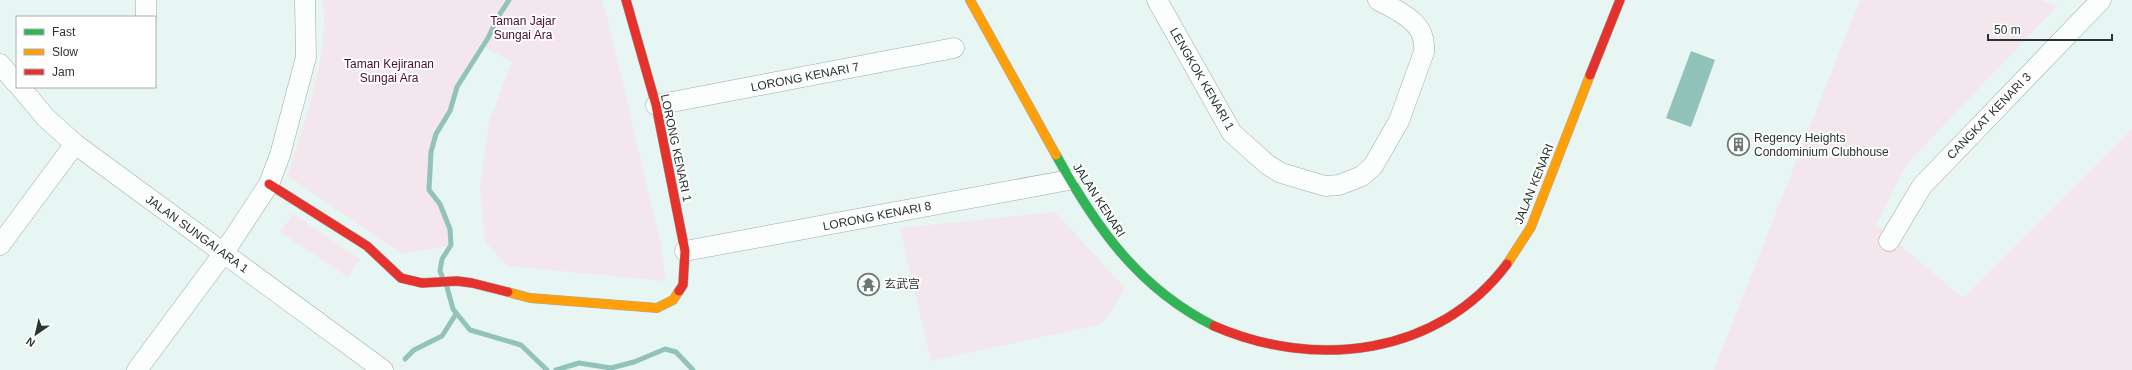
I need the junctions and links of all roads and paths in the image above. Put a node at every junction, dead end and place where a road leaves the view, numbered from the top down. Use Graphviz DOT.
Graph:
graph roads {
  1 [pos="146,0"];
  2 [pos="305,0"];
  3 [pos="626,0"];
  4 [pos="970,0"];
  5 [pos="1157,0"];
  6 [pos="1378,0"];
  7 [pos="1620,0"];
  8 [pos="2101,0"];
  9 [pos="146,16"];
  10 [pos="954,48"];
  11 [pos="0,64"];
  12 [pos="16,83"];
  13 [pos="21,88"];
  14 [pos="656,105"];
  15 [pos="75,144"];
  16 [pos="1069,180"];
  17 [pos="269,184"];
  18 [pos="1889,241"];
  19 [pos="0,244"];
  20 [pos="685,251"];
  21 [pos="223,254"];
  22 [pos="137,370"];
  23 [pos="383,370"];
  1 -- 9 [label="street"];
  2 -- 17 [label="street"];
  3 -- 14 [label="street, LORONG KENARI 1"];
  4 -- 16 [label="street, JALAN KENARI"];
  5 -- 6 [label="street, LENGKOK KENARI 1"];
  7 -- 16 [label="street, JALAN KENARI"];
  8 -- 18 [label="street, CANGKAT KENARI 3"];
  10 -- 14 [label="street, LORONG KENARI 7"];
  11 -- 12 [label="street"];
  13 -- 15 [label="street, JALAN SUNGAI ARA 1"];
  14 -- 20 [label="street, LORONG KENARI 1"];
  15 -- 19 [label="street"];
  15 -- 21 [label="street, JALAN SUNGAI ARA 1"];
  16 -- 20 [label="street, LORONG KENARI 8"];
  17 -- 20 [label="street, LORONG KENARI 1"];
  17 -- 21 [label="street"];
  21 -- 22 [label="street"];
  21 -- 23 [label="street, JALAN SUNGAI ARA 1"];
}
